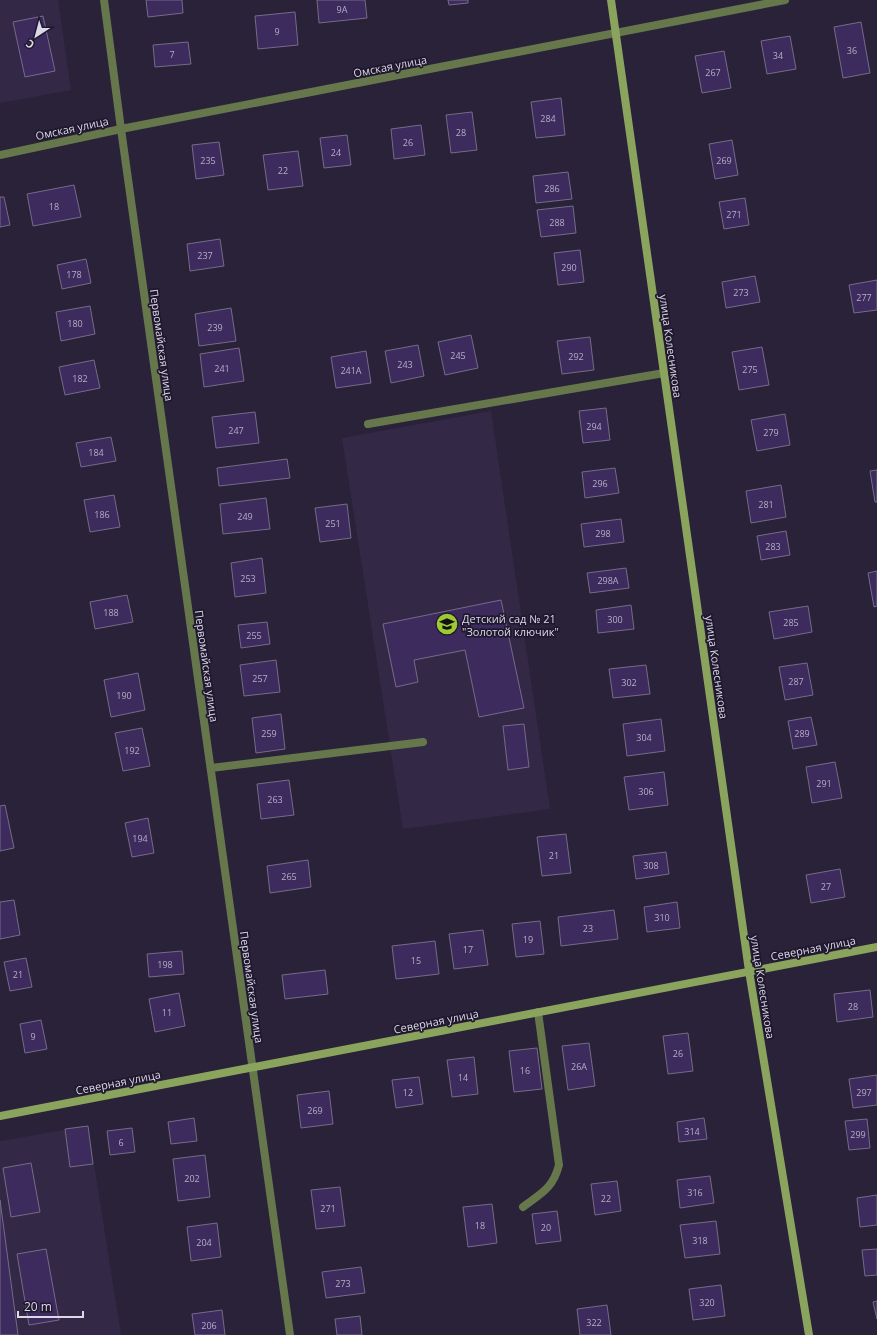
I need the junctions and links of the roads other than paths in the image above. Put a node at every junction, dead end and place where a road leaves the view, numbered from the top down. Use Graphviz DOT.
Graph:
graph roads {
  1 [pos="104,0"];
  2 [pos="611,0"];
  3 [pos="785,0"];
  4 [pos="615,33"];
  5 [pos="121,129"];
  6 [pos="0,155"];
  7 [pos="664,373"];
  8 [pos="368,424"];
  9 [pos="423,742"];
  10 [pos="211,768"];
  11 [pos="877,947"];
  12 [pos="749,971"];
  13 [pos="538,1012"];
  14 [pos="253,1067"];
  15 [pos="0,1116"];
  16 [pos="523,1207"];
  17 [pos="290,1335"];
  18 [pos="809,1335"];
  1 -- 5 [label="street, Первомайская улица"];
  2 -- 4 [label="street, улица Колесникова"];
  3 -- 4 [label="street, Омская улица"];
  4 -- 5 [label="street, Омская улица"];
  4 -- 7 [label="street, улица Колесникова"];
  5 -- 6 [label="street, Омская улица"];
  5 -- 10 [label="street, Первомайская улица"];
  7 -- 8 [label="street"];
  7 -- 12 [label="street, улица Колесникова"];
  9 -- 10 [label="street"];
  10 -- 14 [label="street, Первомайская улица"];
  11 -- 12 [label="street, Северная улица"];
  12 -- 13 [label="street, Северная улица"];
  12 -- 18 [label="street, улица Колесникова"];
  13 -- 14 [label="street, Северная улица"];
  13 -- 16 [label="street"];
  14 -- 15 [label="street, Северная улица"];
  14 -- 17 [label="street, Первомайская улица"];
}
